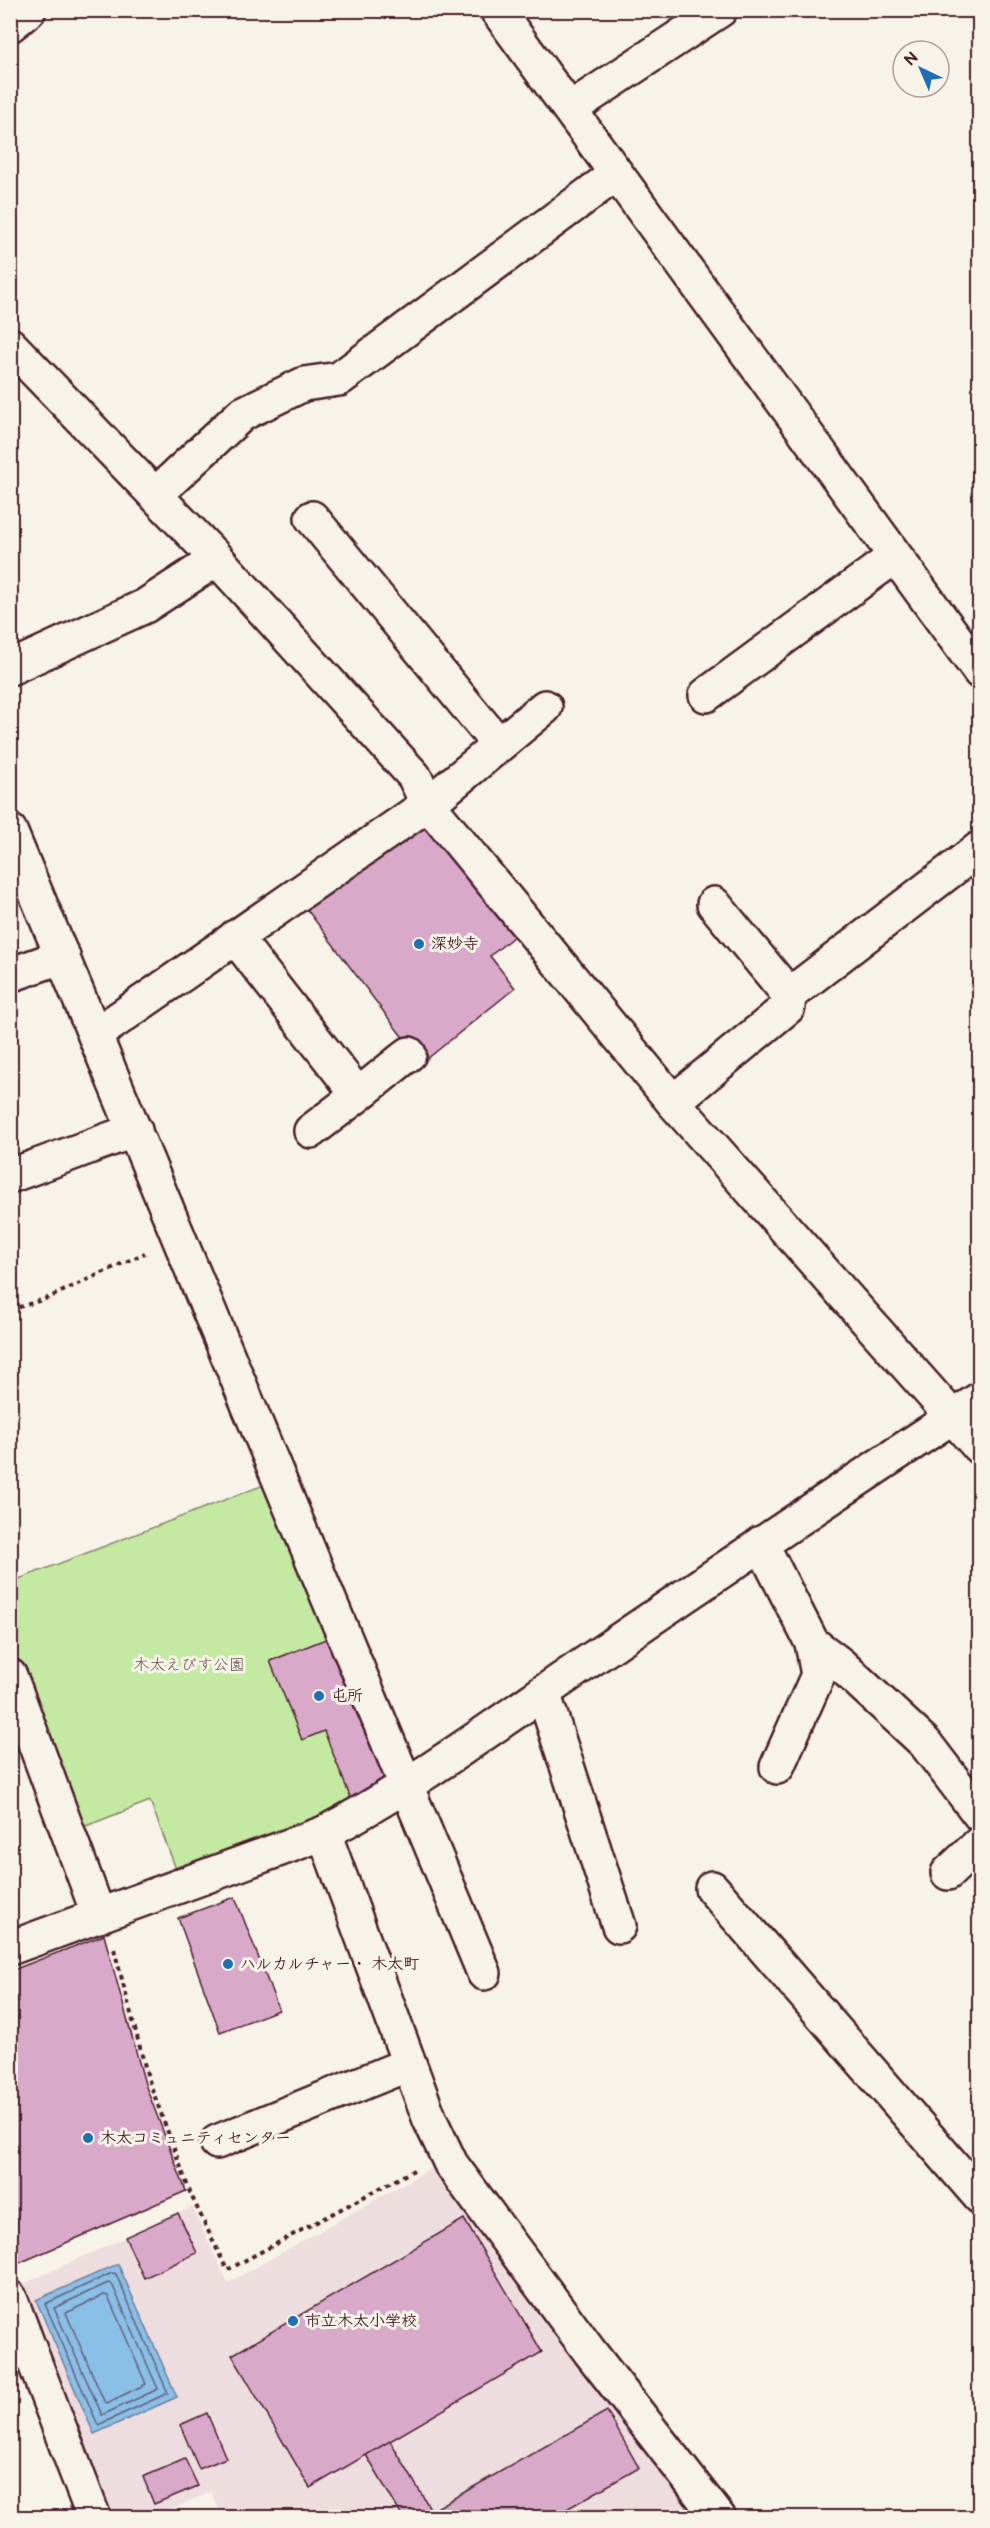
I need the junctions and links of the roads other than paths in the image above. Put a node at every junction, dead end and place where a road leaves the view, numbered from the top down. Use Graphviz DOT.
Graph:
graph roads {
  1 [pos="29,10"];
  2 [pos="497,10"];
  3 [pos="720,10"];
  4 [pos="10,25"];
  5 [pos="570,109"];
  6 [pos="616,174"];
  7 [pos="10,345"];
  8 [pos="155,495"];
  9 [pos="312,519"];
  10 [pos="894,557"];
  11 [pos="216,560"];
  12 [pos="10,668"];
  13 [pos="980,672"];
  14 [pos="706,695"];
  15 [pos="545,707"];
  16 [pos="499,745"];
  17 [pos="428,804"];
  18 [pos="10,831"];
  19 [pos="980,848"];
  20 [pos="714,904"];
  21 [pos="235,937"];
  22 [pos="63,956"];
  23 [pos="10,975"];
  24 [pos="789,995"];
  25 [pos="95,1035"];
  26 [pos="409,1054"];
  27 [pos="358,1095"];
  28 [pos="673,1102"];
  29 [pos="135,1130"];
  30 [pos="311,1131"];
  31 [pos="10,1176"];
  32 [pos="980,1399"];
  33 [pos="952,1417"];
  34 [pos="980,1448"];
  35 [pos="761,1543"];
  36 [pos="812,1643"];
  37 [pos="10,1676"];
  38 [pos="543,1692"];
  39 [pos="777,1767"];
  40 [pos="404,1786"];
  41 [pos="980,1815"];
  42 [pos="324,1833"];
  43 [pos="980,1843"];
  44 [pos="948,1873"];
  45 [pos="712,1888"];
  46 [pos="102,1915"];
  47 [pos="619,1926"];
  48 [pos="10,1948"];
  49 [pos="483,1973"];
  50 [pos="409,2064"];
  51 [pos="217,2142"];
  52 [pos="980,2197"];
  53 [pos="10,2298"];
  54 [pos="94,2517"];
  55 [pos="720,2517"];
  1 -- 4 [label="street"];
  2 -- 5 [label="street"];
  3 -- 5 [label="street"];
  5 -- 6 [label="street"];
  6 -- 8 [label="street"];
  6 -- 10 [label="street"];
  7 -- 8 [label="street"];
  8 -- 11 [label="street"];
  9 -- 16 [label="street"];
  10 -- 13 [label="street"];
  10 -- 14 [label="street"];
  11 -- 12 [label="street"];
  11 -- 17 [label="street"];
  15 -- 16 [label="street"];
  16 -- 17 [label="street"];
  17 -- 21 [label="street"];
  17 -- 28 [label="street"];
  18 -- 22 [label="street"];
  19 -- 24 [label="street"];
  20 -- 24 [label="street"];
  21 -- 25 [label="street"];
  21 -- 27 [label="street"];
  22 -- 23 [label="street"];
  22 -- 25 [label="street"];
  24 -- 28 [label="street"];
  25 -- 29 [label="street"];
  26 -- 27 [label="street"];
  27 -- 30 [label="street"];
  28 -- 33 [label="street"];
  29 -- 31 [label="street"];
  29 -- 40 [label="street"];
  32 -- 33 [label="street"];
  33 -- 34 [label="street"];
  33 -- 35 [label="street"];
  35 -- 36 [label="street"];
  35 -- 38 [label="street"];
  36 -- 39 [label="street"];
  36 -- 41 [label="street"];
  37 -- 46 [label="street"];
  38 -- 40 [label="street"];
  38 -- 47 [label="street"];
  40 -- 42 [label="street"];
  40 -- 49 [label="street"];
  42 -- 46 [label="street"];
  42 -- 50 [label="street"];
  43 -- 44 [label="street"];
  45 -- 52 [label="street"];
  46 -- 48 [label="street"];
  50 -- 51 [label="street"];
  50 -- 55 [label="street"];
  53 -- 54 [label="street"];
}
